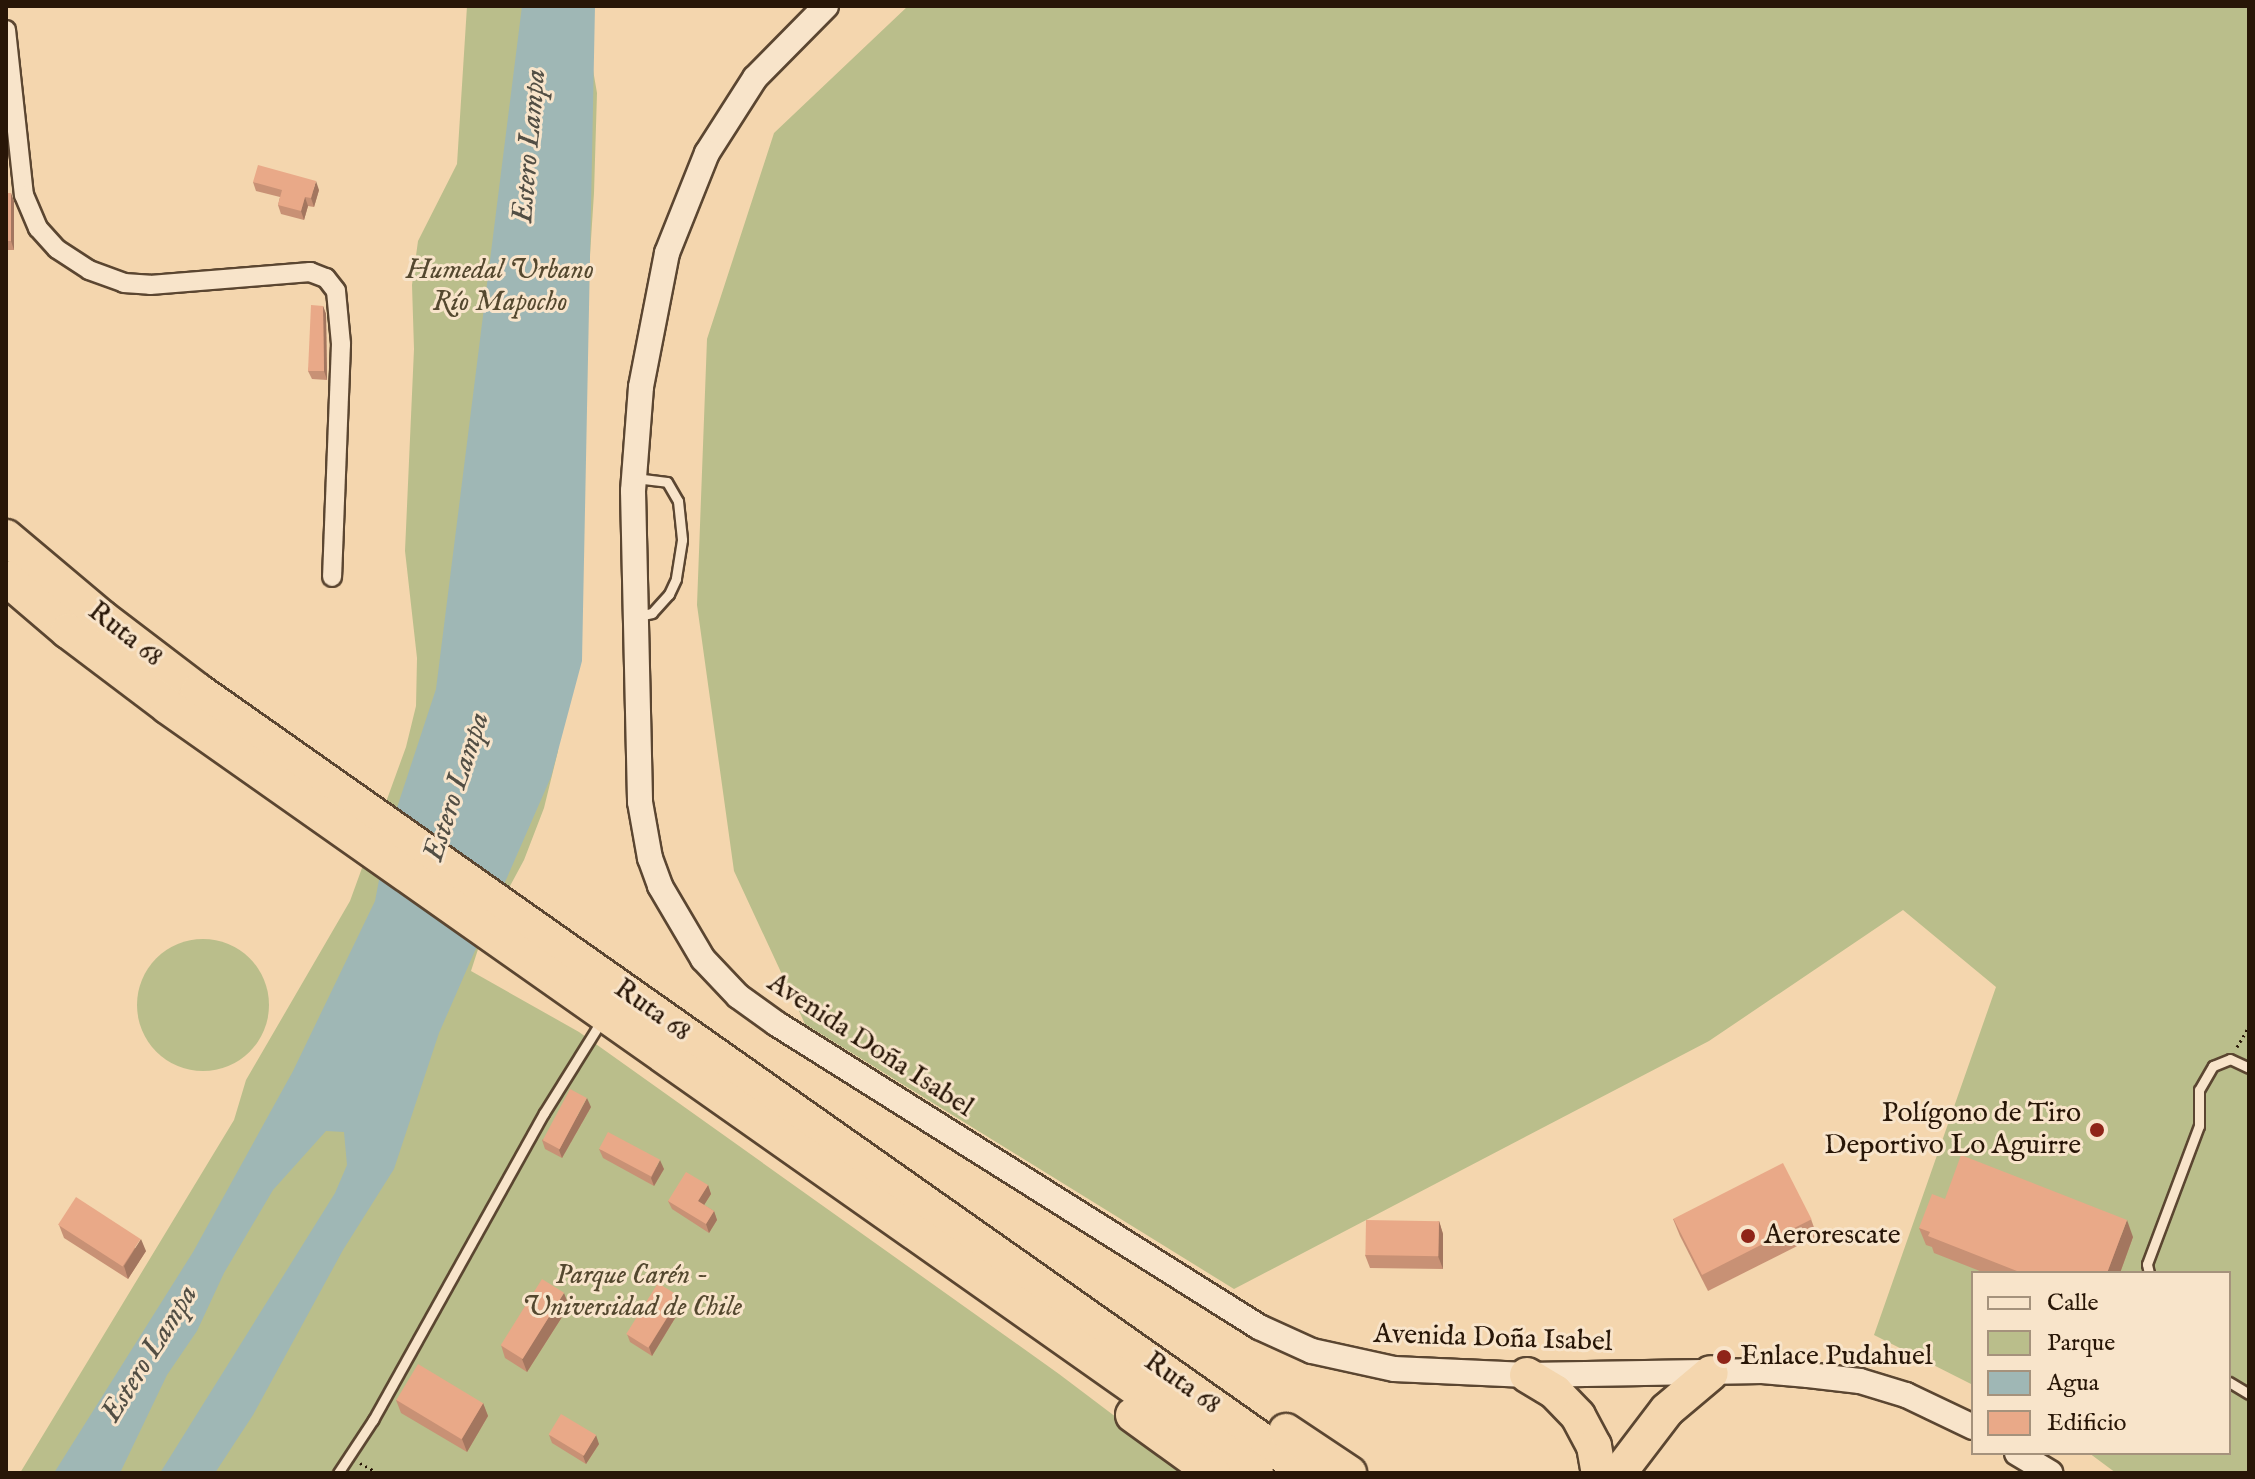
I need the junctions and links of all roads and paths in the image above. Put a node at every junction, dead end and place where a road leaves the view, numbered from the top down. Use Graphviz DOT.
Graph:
graph roads {
  1 [pos="826,6"];
  2 [pos="6,30"];
  3 [pos="633,478"];
  4 [pos="6,537"];
  5 [pos="332,577"];
  6 [pos="6,578"];
  7 [pos="636,617"];
  8 [pos="333,805"];
  9 [pos="502,925"];
  10 [pos="605,1014"];
  11 [pos="2249,1026"];
  12 [pos="2230,1059"];
  13 [pos="2249,1068"];
  14 [pos="890,1213"];
  15 [pos="2149,1271"];
  16 [pos="1082,1312"];
  17 [pos="1711,1373"];
  18 [pos="1527,1375"];
  19 [pos="2231,1383"];
  20 [pos="2249,1394"];
  21 [pos="1971,1426"];
  22 [pos="2013,1455"];
  23 [pos="2020,1455"];
  24 [pos="350,1457"];
  25 [pos="338,1473"];
  26 [pos="378,1473"];
  27 [pos="1213,1473"];
  28 [pos="1256,1473"];
  29 [pos="1308,1473"];
  30 [pos="1349,1473"];
  31 [pos="1599,1473"];
  32 [pos="1619,1473"];
  33 [pos="2028,1473"];
  34 [pos="2050,1473"];
  1 -- 3 [label="street, Avenida Doña Isabel"];
  2 -- 5 [label="street"];
  3 -- 7 [label="street, Avenida Doña Isabel"];
  3 -- 7 [label="lane"];
  4 -- 8 [label="highway, Ruta 68"];
  6 -- 8 [label="highway, Ruta 68"];
  7 -- 18 [label="street, Avenida Doña Isabel"];
  8 -- 9 [label="highway, Ruta 68"];
  9 -- 10 [label="highway, Ruta 68"];
  9 -- 16 [label="highway, Ruta 68"];
  10 -- 14 [label="highway, Ruta 68"];
  10 -- 24 [label="lane"];
  11 -- 12 [label="path"];
  12 -- 13 [label="lane"];
  12 -- 15 [label="lane"];
  14 -- 27 [label="highway"];
  14 -- 28 [label="highway, Ruta 68"];
  16 -- 29 [label="highway, Ruta 68"];
  16 -- 30 [label="highway"];
  17 -- 18 [label="street, Avenida Doña Isabel"];
  17 -- 21 [label="street, Avenida Doña Isabel"];
  17 -- 32 [label="highway"];
  18 -- 31 [label="highway"];
  19 -- 20 [label="lane"];
  22 -- 33 [label="street"];
  23 -- 34 [label="street"];
  24 -- 25 [label="lane"];
  24 -- 26 [label="path"];
}
